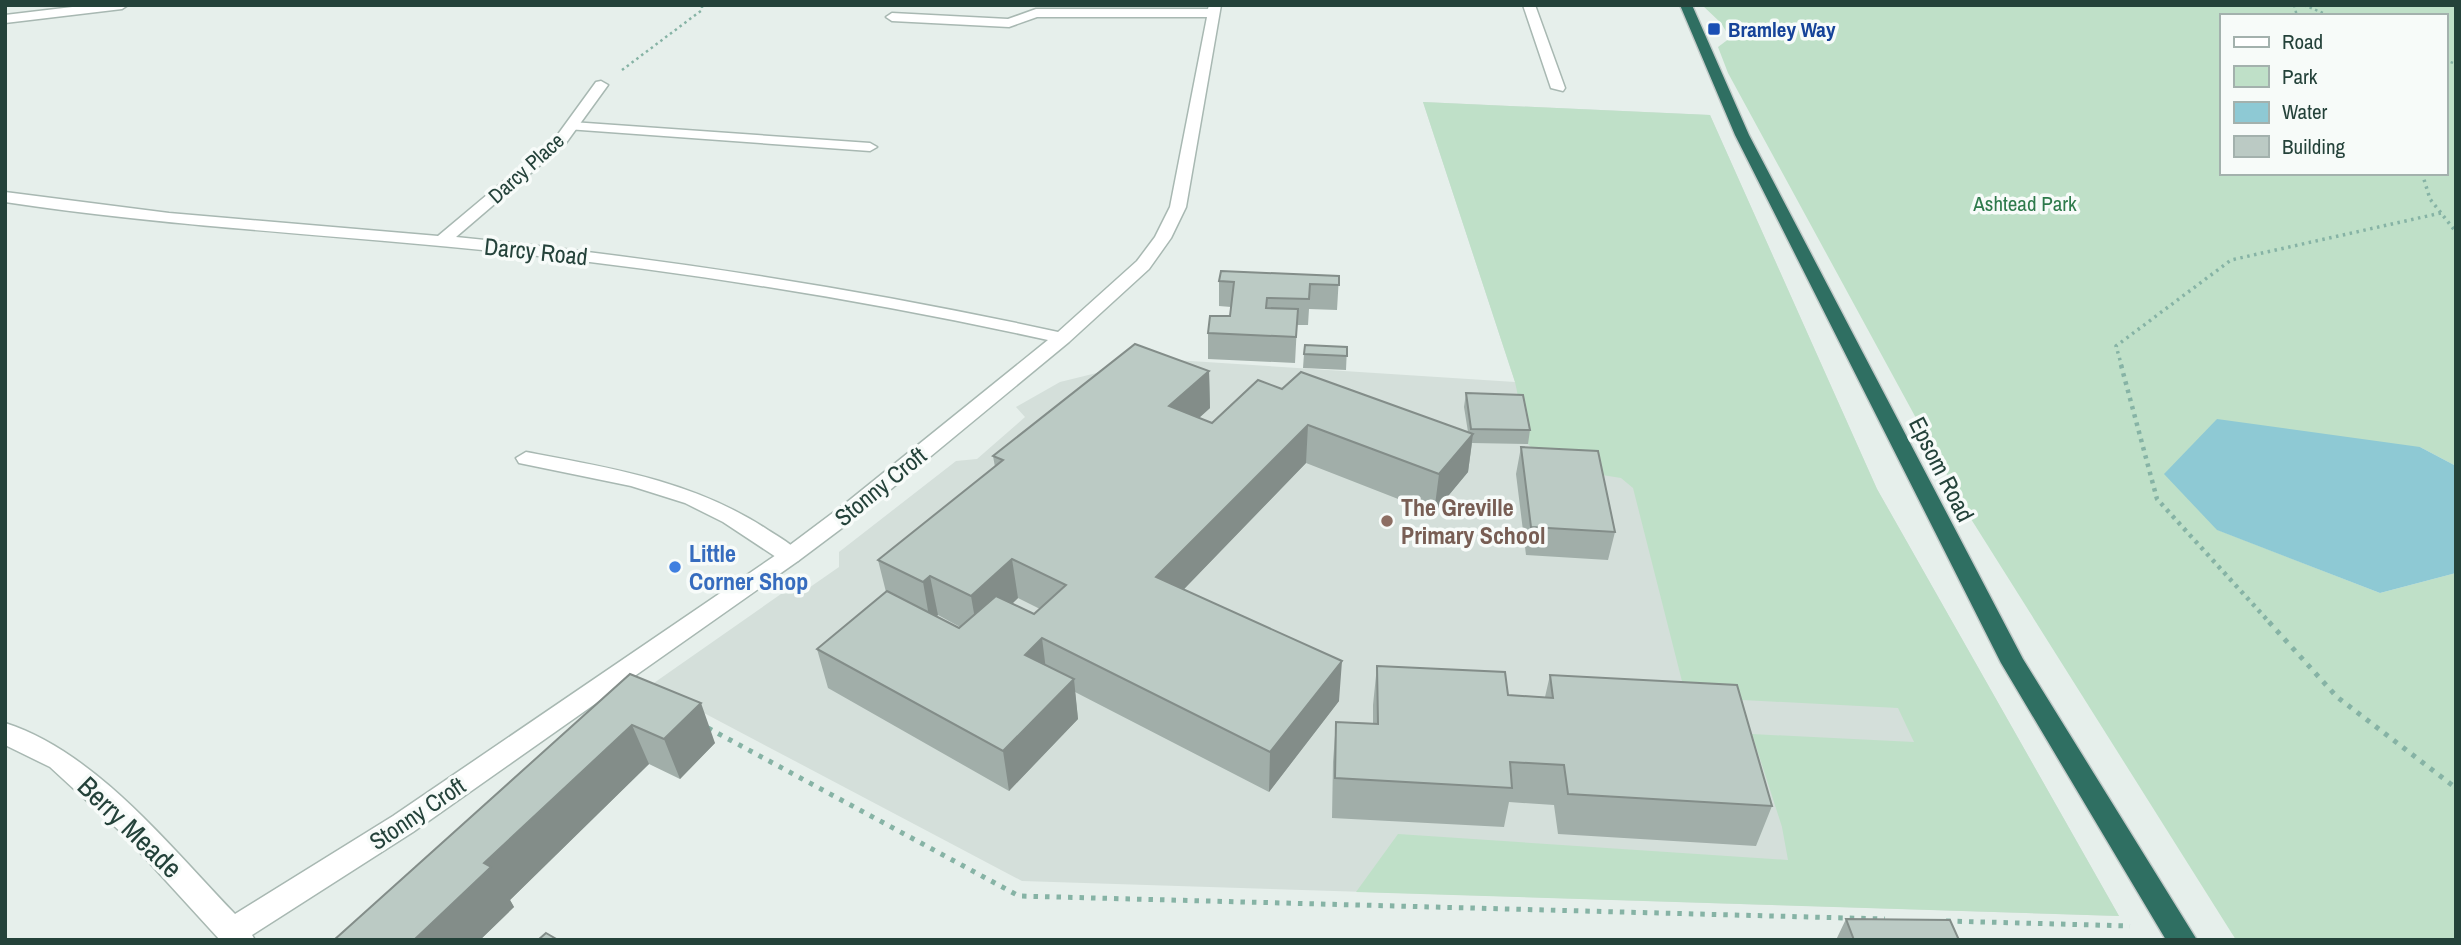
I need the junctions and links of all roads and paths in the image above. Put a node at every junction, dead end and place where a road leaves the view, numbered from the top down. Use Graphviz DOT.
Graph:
graph roads {
  1 [pos="122,5"];
  2 [pos="702,5"];
  3 [pos="1530,5"];
  4 [pos="1686,5"];
  5 [pos="2304,5"];
  6 [pos="1215,9"];
  7 [pos="2325,14"];
  8 [pos="892,17"];
  9 [pos="5,19"];
  10 [pos="601,85"];
  11 [pos="1558,88"];
  12 [pos="572,126"];
  13 [pos="870,147"];
  14 [pos="2423,175"];
  15 [pos="5,197"];
  16 [pos="2441,213"];
  17 [pos="2456,232"];
  18 [pos="442,241"];
  19 [pos="1062,338"];
  20 [pos="526,457"];
  21 [pos="790,555"];
  22 [pos="695,721"];
  23 [pos="5,733"];
  24 [pos="2456,788"];
  25 [pos="1894,919"];
  26 [pos="1936,920"];
  27 [pos="2178,934"];
  28 [pos="237,935"];
  1 -- 9 [label="street"];
  2 -- 10 [label="path"];
  3 -- 11 [label="street"];
  4 -- 27 [label="highway, Epsom Road"];
  5 -- 7 [label="path"];
  6 -- 8 [label="street"];
  6 -- 19 [label="street, Stonny Croft"];
  10 -- 12 [label="street, Darcy Place"];
  12 -- 13 [label="street"];
  12 -- 18 [label="street, Darcy Place"];
  14 -- 16 [label="path"];
  15 -- 18 [label="street, Darcy Road"];
  16 -- 17 [label="path"];
  16 -- 24 [label="path"];
  18 -- 19 [label="street, Darcy Road"];
  19 -- 21 [label="street, Stonny Croft"];
  20 -- 21 [label="street"];
  21 -- 28 [label="street, Stonny Croft"];
  22 -- 25 [label="path"];
  23 -- 28 [label="street, Berry Meade"];
  26 -- 27 [label="path"];
}
